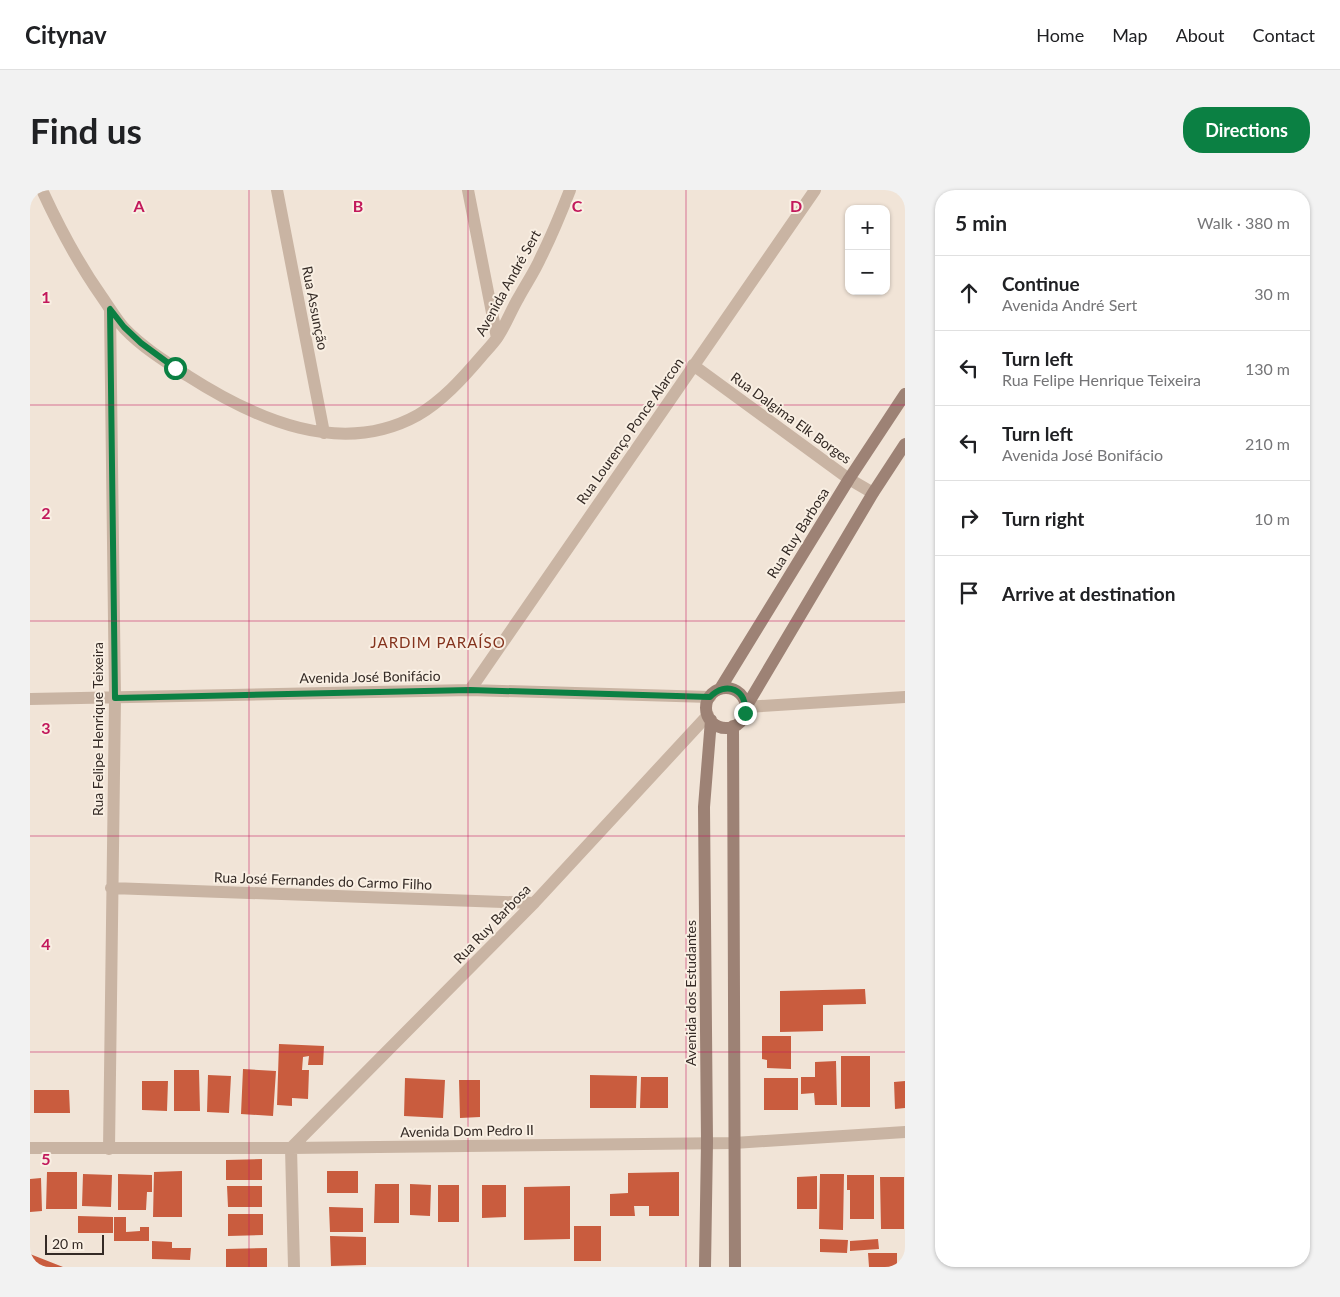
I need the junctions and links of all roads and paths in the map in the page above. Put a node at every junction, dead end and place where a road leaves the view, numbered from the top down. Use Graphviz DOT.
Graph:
graph roads {
  1 [pos="42,190"];
  2 [pos="277,190"];
  3 [pos="468,190"];
  4 [pos="570,190"];
  5 [pos="815,190"];
  6 [pos="110,309"];
  7 [pos="497,338"];
  8 [pos="693,365"];
  9 [pos="905,394"];
  10 [pos="324,432"];
  11 [pos="905,444"];
  12 [pos="849,479"];
  13 [pos="873,493"];
  14 [pos="470,690"];
  15 [pos="715,693"];
  16 [pos="905,697"];
  17 [pos="115,698"];
  18 [pos="30,699"];
  19 [pos="746,707"];
  20 [pos="709,717"];
  21 [pos="733,726"];
  22 [pos="112,888"];
  23 [pos="534,903"];
  24 [pos="905,1132"];
  25 [pos="707,1142"];
  26 [pos="734,1142"];
  27 [pos="30,1148"];
  28 [pos="291,1148"];
  29 [pos="109,1149"];
  30 [pos="294,1267"];
  31 [pos="705,1267"];
  32 [pos="735,1267"];
  1 -- 6 [label="street, Avenida André Sert"];
  2 -- 10 [label="street, Rua Assunção"];
  3 -- 7 [label="street"];
  4 -- 7 [label="street, Avenida André Sert"];
  5 -- 8 [label="street, Rua Lourenço Ponce Alarcon"];
  6 -- 10 [label="street, Avenida André Sert"];
  6 -- 17 [label="street, Rua Felipe Henrique Teixeira"];
  7 -- 10 [label="street, Avenida André Sert"];
  8 -- 12 [label="street, Rua Dalgima Elk Borges"];
  8 -- 14 [label="street, Rua Lourenço Ponce Alarcon"];
  9 -- 12 [label="street, Rua Ruy Barbosa"];
  11 -- 13 [label="street"];
  12 -- 13 [label="street, Rua Dalgima Elk Borges"];
  12 -- 15 [label="street, Rua Ruy Barbosa"];
  13 -- 19 [label="street"];
  14 -- 15 [label="street, Avenida José Bonifácio"];
  14 -- 17 [label="street, Avenida José Bonifácio"];
  15 -- 19 [label="street"];
  15 -- 20 [label="street"];
  16 -- 19 [label="street"];
  17 -- 18 [label="street, Avenida José Bonifácio"];
  17 -- 22 [label="street, Rua Felipe Henrique Teixeira"];
  19 -- 21 [label="street"];
  20 -- 21 [label="street"];
  20 -- 23 [label="street, Rua Ruy Barbosa"];
  20 -- 25 [label="street, Avenida dos Estudantes"];
  21 -- 26 [label="street"];
  22 -- 23 [label="street, Rua José Fernandes do Carmo Filho"];
  22 -- 29 [label="street, Rua Felipe Henrique Teixeira"];
  23 -- 28 [label="street, Rua Ruy Barbosa"];
  24 -- 26 [label="street, Avenida Dom Pedro II"];
  25 -- 26 [label="street, Avenida Dom Pedro II"];
  25 -- 28 [label="street, Avenida Dom Pedro II"];
  25 -- 31 [label="street, Avenida dos Estudantes"];
  26 -- 32 [label="street"];
  27 -- 29 [label="street, Avenida Dom Pedro II"];
  28 -- 29 [label="street, Avenida Dom Pedro II"];
  28 -- 30 [label="street"];
}
